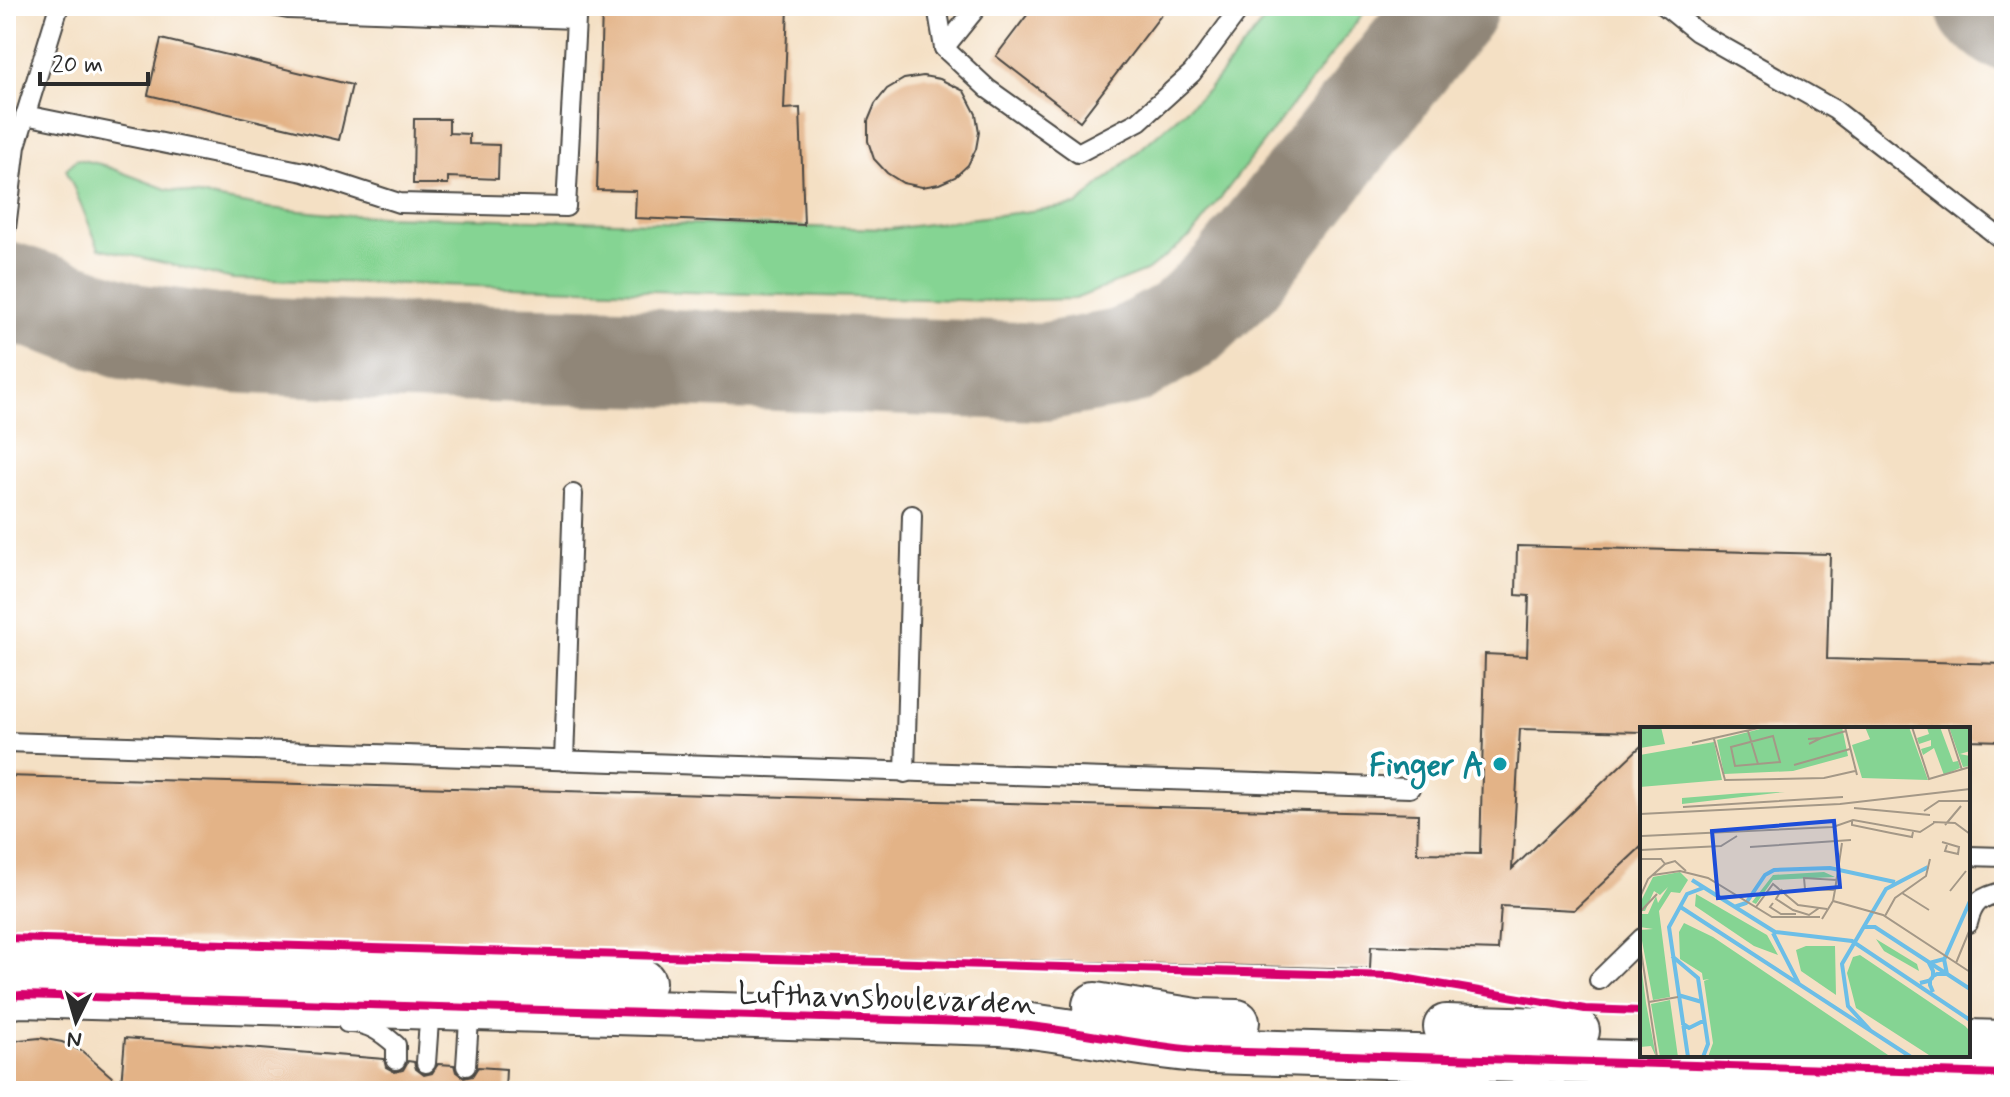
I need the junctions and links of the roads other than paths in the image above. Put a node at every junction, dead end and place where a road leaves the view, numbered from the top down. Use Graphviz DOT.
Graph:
graph roads {
  1 [pos="59,6"];
  2 [pos="272,6"];
  3 [pos="937,6"];
  4 [pos="978,6"];
  5 [pos="1242,6"];
  6 [pos="1665,6"];
  7 [pos="944,48"];
  8 [pos="25,115"];
  9 [pos="6,228"];
  10 [pos="2004,241"];
  11 [pos="573,494"];
  12 [pos="912,515"];
  13 [pos="6,742"];
  14 [pos="564,761"];
  15 [pos="905,773"];
  16 [pos="1410,788"];
  17 [pos="1970,856"];
  18 [pos="2004,857"];
  19 [pos="2004,891"];
  20 [pos="1970,915"];
  21 [pos="1640,940"];
  22 [pos="6,966"];
  23 [pos="1599,980"];
  24 [pos="451,996"];
  25 [pos="6,997"];
  26 [pos="243,1001"];
  27 [pos="1640,1032"];
  28 [pos="1970,1042"];
  29 [pos="2004,1043"];
  30 [pos="396,1060"];
  31 [pos="426,1063"];
  32 [pos="1914,1063"];
  33 [pos="466,1066"];
  34 [pos="2004,1074"];
  1 -- 8 [label="lane"];
  2 -- 8 [label="lane"];
  3 -- 7 [label="lane"];
  4 -- 7 [label="lane"];
  5 -- 7 [label="lane"];
  6 -- 10 [label="lane"];
  8 -- 9 [label="lane"];
  11 -- 14 [label="lane"];
  12 -- 15 [label="lane"];
  13 -- 14 [label="lane"];
  14 -- 15 [label="lane"];
  15 -- 16 [label="lane"];
  17 -- 18 [label="lane"];
  19 -- 20 [label="lane"];
  21 -- 23 [label="lane"];
  22 -- 24 [label="street, Lufthavnsboulevarden"];
  24 -- 26 [label="street, Lufthavnsboulevarden"];
  24 -- 27 [label="street, Lufthavnsboulevarden"];
  24 -- 31 [label="lane"];
  24 -- 32 [label="street, Lufthavnsboulevarden"];
  24 -- 33 [label="lane"];
  25 -- 26 [label="street, Lufthavnsboulevarden"];
  26 -- 30 [label="lane"];
  28 -- 29 [label="street"];
  32 -- 34 [label="street, Lufthavnsboulevarden"];
}
